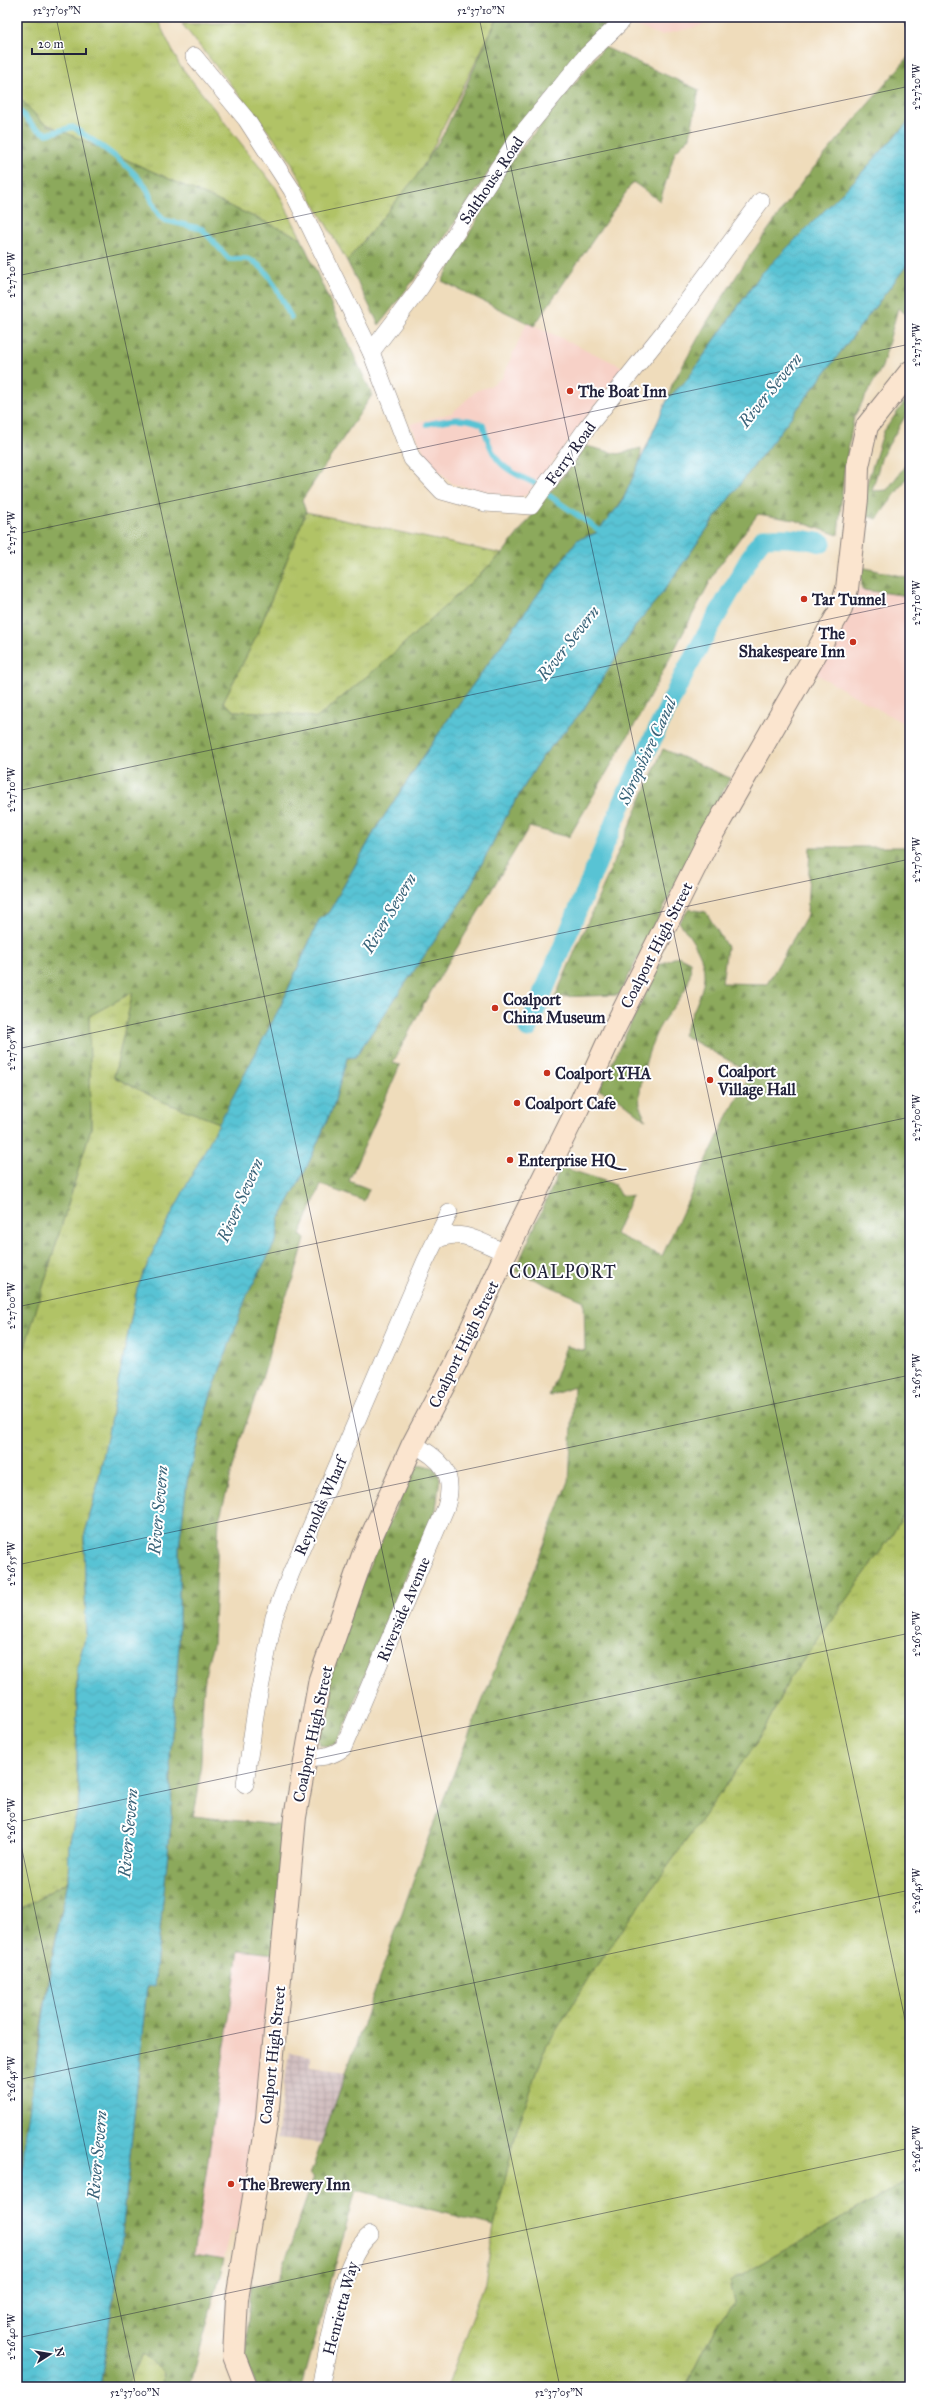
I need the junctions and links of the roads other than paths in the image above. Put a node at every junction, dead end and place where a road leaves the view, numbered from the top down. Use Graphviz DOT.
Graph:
graph roads {
  1 [pos="623,17"];
  2 [pos="194,56"];
  3 [pos="761,201"];
  4 [pos="371,352"];
  5 [pos="910,372"];
  6 [pos="449,1213"];
  7 [pos="437,1240"];
  8 [pos="506,1253"];
  9 [pos="413,1444"];
  10 [pos="306,1758"];
  11 [pos="245,1784"];
  12 [pos="370,2234"];
  13 [pos="242,2379"];
  14 [pos="320,2387"];
  1 -- 4 [label="street, Salthouse Road"];
  2 -- 4 [label="street"];
  3 -- 4 [label="street, Ferry Road"];
  5 -- 8 [label="street, Coalport High Street"];
  6 -- 7 [label="street, Reynolds Wharf"];
  7 -- 8 [label="street"];
  7 -- 11 [label="street, Reynolds Wharf"];
  8 -- 9 [label="street, Coalport High Street"];
  9 -- 10 [label="street, Coalport High Street"];
  9 -- 10 [label="street, Riverside Avenue"];
  10 -- 13 [label="street, Coalport High Street"];
  12 -- 14 [label="street, Henrietta Way"];
}
